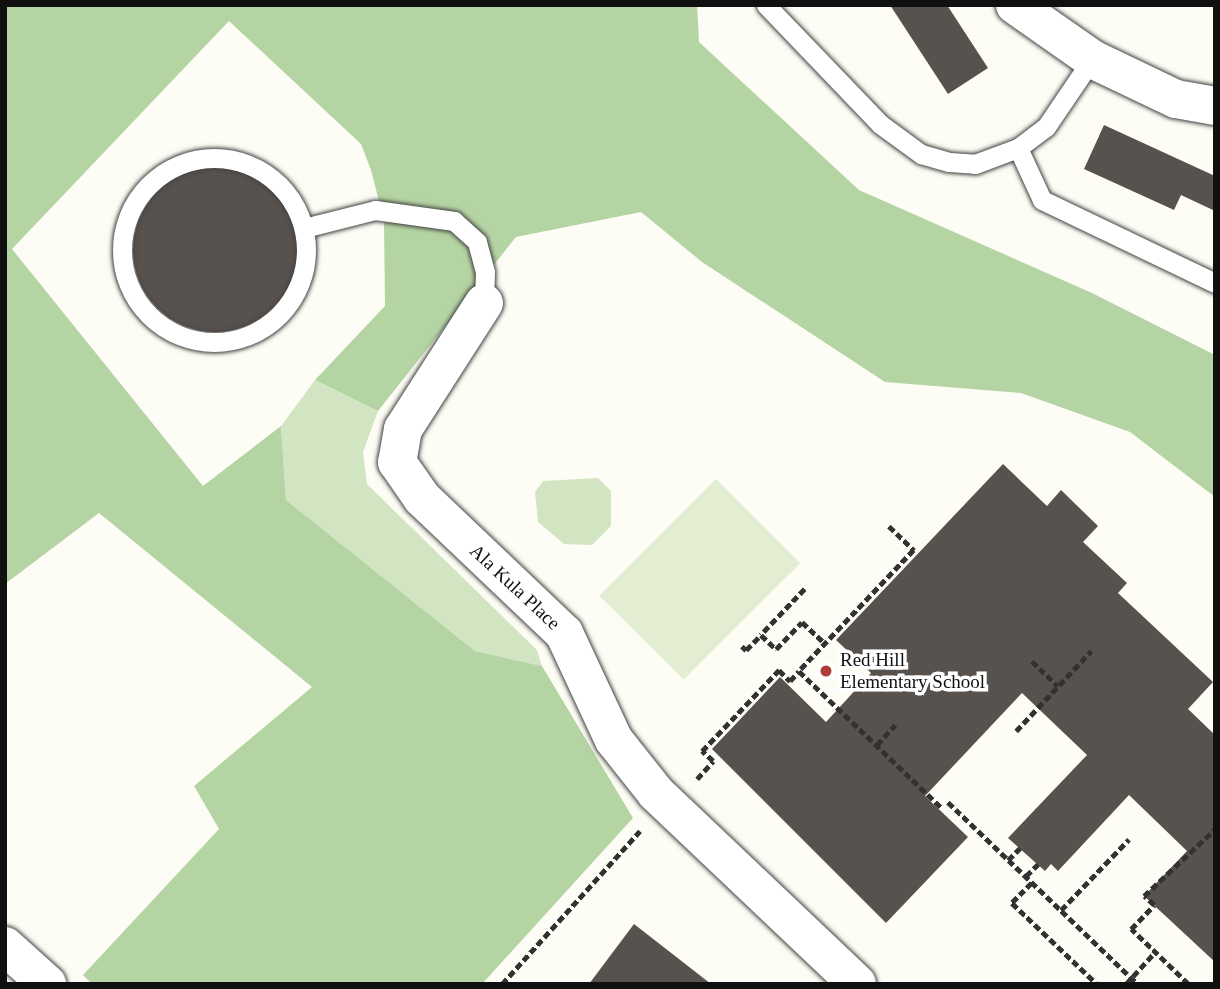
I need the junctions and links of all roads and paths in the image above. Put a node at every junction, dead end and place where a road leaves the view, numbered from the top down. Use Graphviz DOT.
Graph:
graph roads {
  1 [pos="766,5"];
  2 [pos="1015,5"];
  3 [pos="1093,59"];
  4 [pos="1215,106"];
  5 [pos="1018,148"];
  6 [pos="304,228"];
  7 [pos="1215,283"];
  8 [pos="484,303"];
  9 [pos="889,526"];
  10 [pos="804,589"];
  11 [pos="761,635"];
  12 [pos="826,644"];
  13 [pos="742,646"];
  14 [pos="1091,651"];
  15 [pos="1032,661"];
  16 [pos="799,671"];
  17 [pos="1058,686"];
  18 [pos="895,725"];
  19 [pos="1016,730"];
  20 [pos="877,745"];
  21 [pos="948,802"];
  22 [pos="942,808"];
  23 [pos="662,822"];
  24 [pos="1215,829"];
  25 [pos="1129,839"];
  26 [pos="1020,848"];
  27 [pos="1009,860"];
  28 [pos="1038,864"];
  29 [pos="1026,876"];
  30 [pos="1032,883"];
  31 [pos="1061,910"];
  32 [pos="5,946"];
  33 [pos="1155,952"];
  34 [pos="1132,978"];
  35 [pos="47,984"];
  36 [pos="502,984"];
  37 [pos="857,984"];
  38 [pos="1097,984"];
  39 [pos="1126,984"];
  40 [pos="1138,984"];
  41 [pos="1188,984"];
  1 -- 5 [label="lane"];
  2 -- 3 [label="street"];
  3 -- 4 [label="street"];
  3 -- 5 [label="lane"];
  5 -- 7 [label="lane"];
  6 -- 6 [label="lane"];
  6 -- 8 [label="lane, Ala Kula Place"];
  8 -- 23 [label="street, Ala Kula Place"];
  9 -- 12 [label="path"];
  10 -- 11 [label="path"];
  11 -- 12 [label="path"];
  11 -- 13 [label="path"];
  12 -- 16 [label="path"];
  14 -- 17 [label="path"];
  15 -- 17 [label="path"];
  16 -- 20 [label="path"];
  16 -- 23 [label="path"];
  17 -- 19 [label="path"];
  18 -- 20 [label="path"];
  20 -- 22 [label="path"];
  21 -- 27 [label="path"];
  23 -- 36 [label="path"];
  23 -- 37 [label="street, Ala Kula Place"];
  24 -- 33 [label="path"];
  25 -- 31 [label="path"];
  26 -- 27 [label="path"];
  27 -- 29 [label="path"];
  28 -- 29 [label="path"];
  29 -- 30 [label="path"];
  30 -- 31 [label="path"];
  30 -- 38 [label="path"];
  31 -- 34 [label="path"];
  32 -- 35 [label="street"];
  33 -- 34 [label="path"];
  33 -- 41 [label="path"];
  34 -- 39 [label="path"];
  34 -- 40 [label="path"];
}
